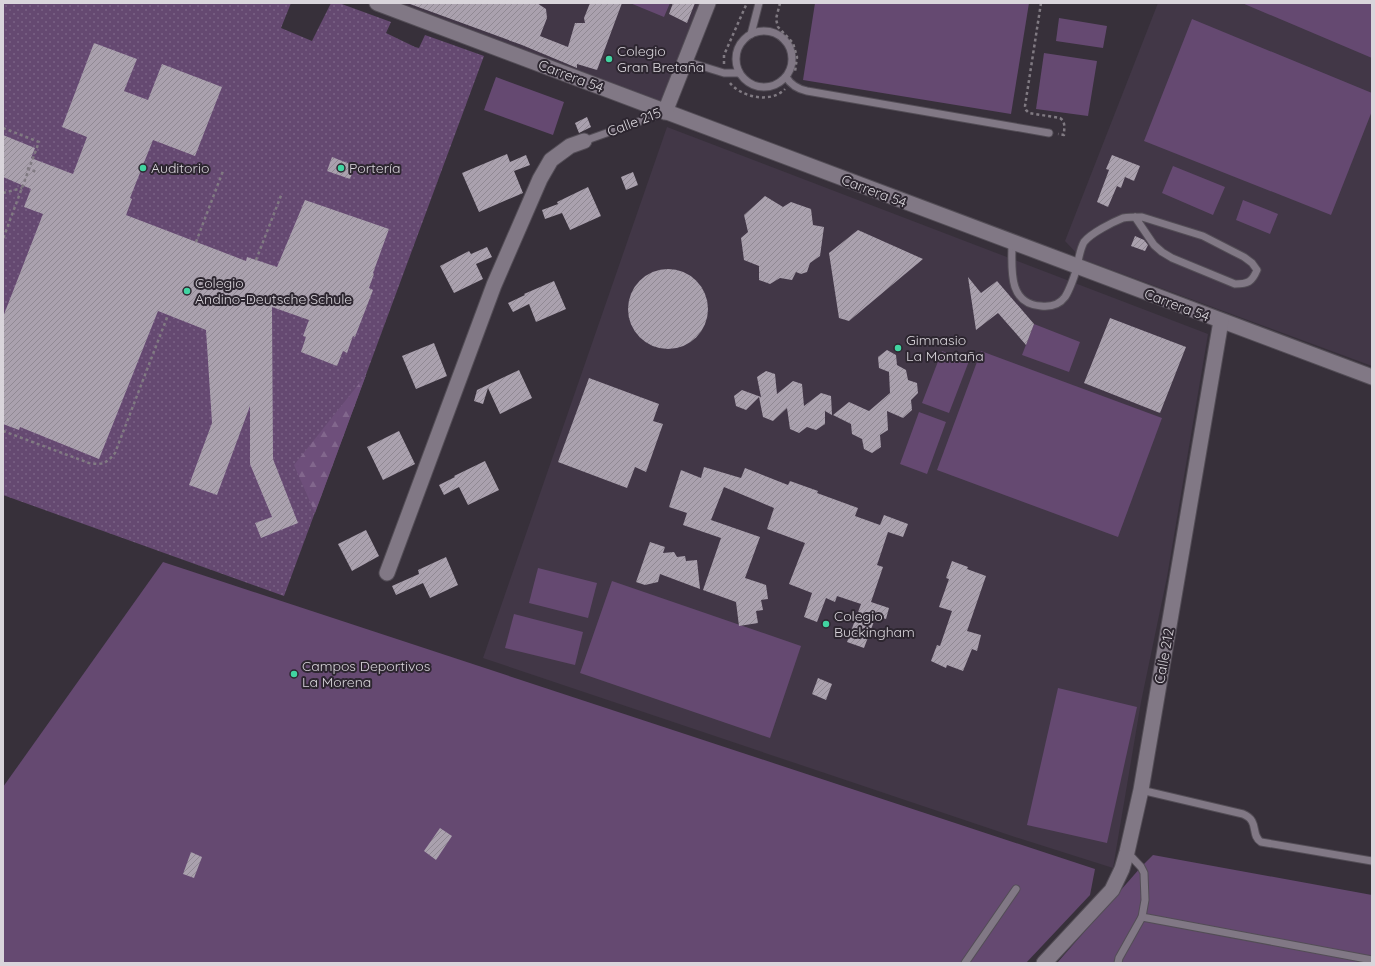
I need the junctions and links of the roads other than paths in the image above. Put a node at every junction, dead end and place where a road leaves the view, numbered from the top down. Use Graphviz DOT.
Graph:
graph roads {
  1 [pos="377,3"];
  2 [pos="708,3"];
  3 [pos="759,3"];
  4 [pos="751,34"];
  5 [pos="685,61"];
  6 [pos="739,73"];
  7 [pos="788,80"];
  8 [pos="665,112"];
  9 [pos="1049,133"];
  10 [pos="584,141"];
  11 [pos="1135,217"];
  12 [pos="1012,243"];
  13 [pos="1077,267"];
  14 [pos="1221,321"];
  15 [pos="1372,377"];
  16 [pos="387,574"];
  17 [pos="1142,790"];
  18 [pos="1127,852"];
  19 [pos="1372,861"];
  20 [pos="1016,890"];
  21 [pos="1142,917"];
  22 [pos="1372,960"];
  23 [pos="965,963"];
  24 [pos="1044,963"];
  25 [pos="1118,963"];
  1 -- 8 [label="street, Carrera 54"];
  2 -- 5 [label="street, Calle 215"];
  3 -- 4 [label="lane"];
  4 -- 6 [label="lane"];
  4 -- 7 [label="lane"];
  5 -- 6 [label="lane"];
  5 -- 8 [label="street, Calle 215"];
  6 -- 7 [label="lane"];
  7 -- 9 [label="lane"];
  8 -- 10 [label="lane, Calle 215"];
  8 -- 12 [label="street, Carrera 54"];
  10 -- 16 [label="street"];
  11 -- 11 [label="lane"];
  11 -- 13 [label="lane"];
  12 -- 13 [label="street, Carrera 54"];
  12 -- 13 [label="lane"];
  13 -- 14 [label="street, Carrera 54"];
  14 -- 15 [label="street, Carrera 54"];
  14 -- 17 [label="street, Calle 212"];
  17 -- 18 [label="street, Calle 212"];
  17 -- 19 [label="lane"];
  18 -- 21 [label="lane"];
  18 -- 24 [label="street, Calle 212"];
  20 -- 23 [label="lane"];
  21 -- 22 [label="lane"];
  21 -- 25 [label="lane"];
}
